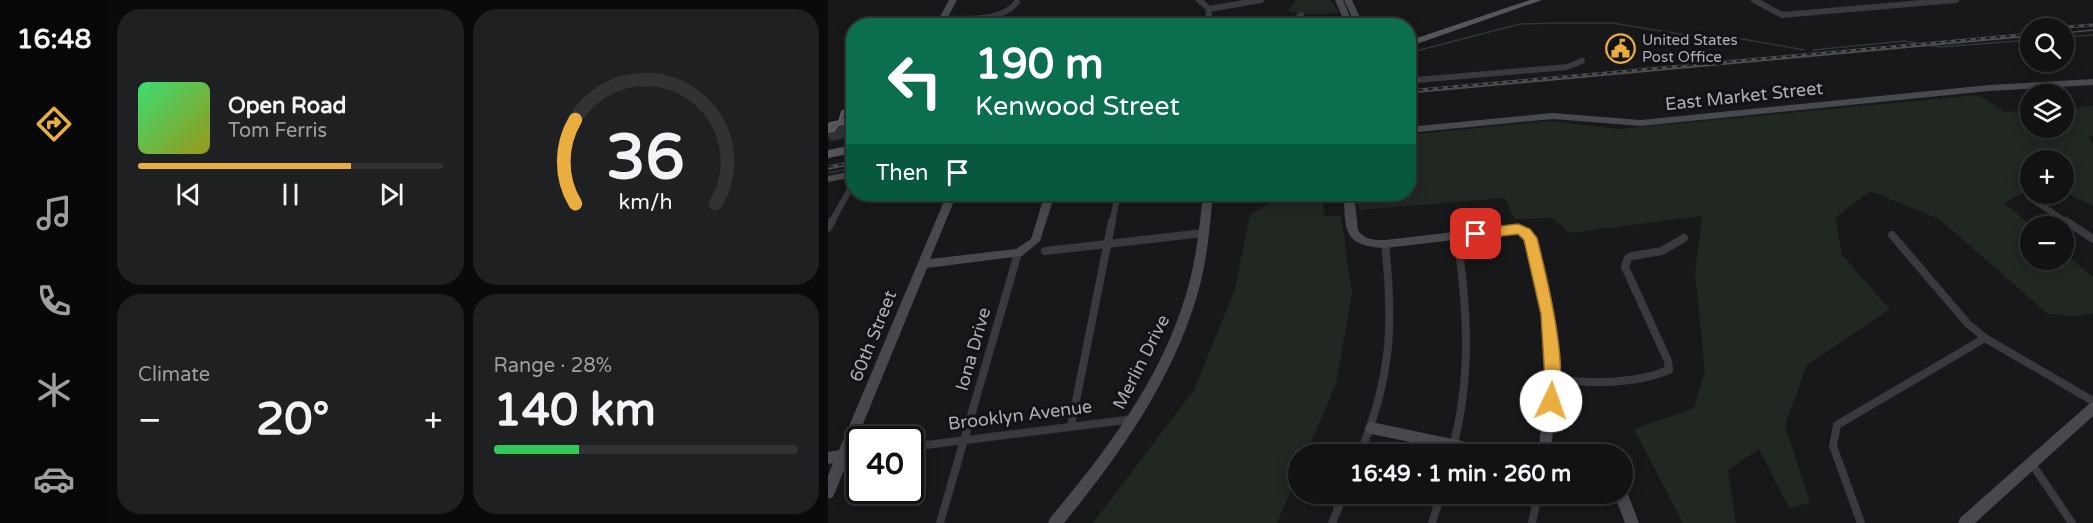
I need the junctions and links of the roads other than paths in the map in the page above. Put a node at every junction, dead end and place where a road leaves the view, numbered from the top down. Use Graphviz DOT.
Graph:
graph roads {
  1 [pos="953,0"];
  2 [pos="1199,0"];
  3 [pos="1261,0"];
  4 [pos="1339,0"];
  5 [pos="1348,0"];
  6 [pos="1538,0"];
  7 [pos="1754,0"];
  8 [pos="1956,0"];
  9 [pos="1017,2"];
  10 [pos="1209,9"];
  11 [pos="1503,12"];
  12 [pos="1301,15"];
  13 [pos="943,18"];
  14 [pos="972,18"];
  15 [pos="1208,18"];
  16 [pos="1298,18"];
  17 [pos="1347,18"];
  18 [pos="1356,18"];
  19 [pos="1416,35"];
  20 [pos="1416,41"];
  21 [pos="1582,61"];
  22 [pos="2093,77"];
  23 [pos="1416,79"];
  24 [pos="2083,81"];
  25 [pos="2093,82"];
  26 [pos="1416,129"];
  27 [pos="846,151"];
  28 [pos="828,154"];
  29 [pos="846,157"];
  30 [pos="828,160"];
  31 [pos="846,176"];
  32 [pos="828,179"];
  33 [pos="846,196"];
  34 [pos="949,201"];
  35 [pos="1048,201"];
  36 [pos="1116,201"];
  37 [pos="1207,201"];
  38 [pos="1349,201"];
  39 [pos="2040,204"];
  40 [pos="828,228"];
  41 [pos="1204,233"];
  42 [pos="1457,236"];
  43 [pos="1892,236"];
  44 [pos="1684,238"];
  45 [pos="2093,239"];
  46 [pos="1107,243"];
  47 [pos="1385,244"];
  48 [pos="1045,251"];
  49 [pos="1018,253"];
  50 [pos="922,264"];
  51 [pos="1985,338"];
  52 [pos="1553,380"];
  53 [pos="2093,401"];
  54 [pos="2093,408"];
  55 [pos="1134,419"];
  56 [pos="1071,426"];
  57 [pos="1371,428"];
  58 [pos="963,440"];
  59 [pos="1364,444"];
  60 [pos="1431,444"];
  61 [pos="1454,444"];
  62 [pos="1545,444"];
  63 [pos="924,445"];
  64 [pos="843,456"];
  65 [pos="846,456"];
  66 [pos="828,458"];
  67 [pos="2032,464"];
  68 [pos="828,492"];
  69 [pos="1340,504"];
  70 [pos="1438,504"];
  71 [pos="1536,504"];
  72 [pos="1625,504"];
  73 [pos="940,523"];
  74 [pos="1055,523"];
  75 [pos="1332,523"];
  76 [pos="1432,523"];
  77 [pos="1532,523"];
  78 [pos="1632,523"];
  79 [pos="1861,523"];
  80 [pos="1965,523"];
  81 [pos="2072,523"];
  1 -- 13 [label="street"];
  2 -- 10 [label="street"];
  3 -- 10 [label="street"];
  4 -- 17 [label="street"];
  5 -- 18 [label="street"];
  6 -- 11 [label="main road"];
  7 -- 8 [label="street"];
  9 -- 14 [label="street"];
  10 -- 15 [label="street"];
  11 -- 19 [label="main road"];
  11 -- 20 [label="main road"];
  12 -- 16 [label="street"];
  21 -- 23 [label="street"];
  22 -- 24 [label="street, East Market Street"];
  24 -- 25 [label="street, East Market Street"];
  24 -- 26 [label="street, East Market Street"];
  27 -- 28 [label="main road"];
  29 -- 30 [label="main road"];
  31 -- 32 [label="street"];
  33 -- 40 [label="street"];
  34 -- 50 [label="street, 60th Street"];
  35 -- 49 [label="street, Iona Drive"];
  36 -- 46 [label="street"];
  37 -- 41 [label="street, Merlin Drive"];
  38 -- 47 [label="street"];
  39 -- 45 [label="street"];
  41 -- 46 [label="street"];
  41 -- 55 [label="street, Merlin Drive"];
  42 -- 47 [label="street"];
  42 -- 52 [label="street"];
  42 -- 61 [label="street"];
  43 -- 51 [label="street"];
  44 -- 52 [label="street"];
  46 -- 48 [label="street"];
  46 -- 56 [label="street"];
  47 -- 57 [label="street"];
  49 -- 50 [label="street"];
  49 -- 58 [label="street, Iona Drive"];
  50 -- 64 [label="street, 60th Street"];
  51 -- 53 [label="street"];
  51 -- 79 [label="street"];
  52 -- 62 [label="street"];
  54 -- 67 [label="street"];
  55 -- 56 [label="street, Brooklyn Avenue"];
  55 -- 74 [label="street, Merlin Drive"];
  56 -- 58 [label="street, Brooklyn Avenue"];
  57 -- 59 [label="street"];
  57 -- 60 [label="street"];
  58 -- 63 [label="street, Brooklyn Avenue"];
  58 -- 73 [label="street, Iona Drive"];
  64 -- 65 [label="street"];
  64 -- 66 [label="street"];
  64 -- 68 [label="street, 60th Street"];
  67 -- 80 [label="street"];
  67 -- 81 [label="street"];
  69 -- 75 [label="street"];
  70 -- 76 [label="street"];
  71 -- 77 [label="street"];
  72 -- 78 [label="street"];
}
